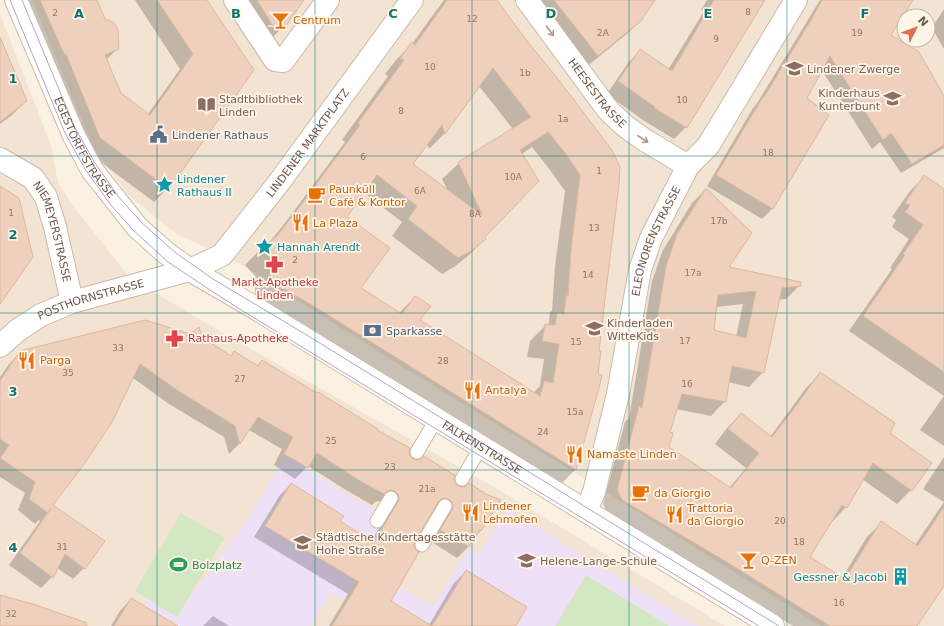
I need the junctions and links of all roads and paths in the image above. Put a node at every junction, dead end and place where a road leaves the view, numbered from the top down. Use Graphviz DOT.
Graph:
graph roads {
  1 [pos="16,0"];
  2 [pos="236,0"];
  3 [pos="328,0"];
  4 [pos="412,0"];
  5 [pos="527,0"];
  6 [pos="796,0"];
  7 [pos="0,159"];
  8 [pos="688,166"];
  9 [pos="190,270"];
  10 [pos="72,302"];
  11 [pos="0,346"];
  12 [pos="436,420"];
  13 [pos="481,447"];
  14 [pos="417,452"];
  15 [pos="462,479"];
  16 [pos="391,498"];
  17 [pos="444,506"];
  18 [pos="586,511"];
  19 [pos="377,521"];
  20 [pos="422,545"];
  21 [pos="773,626"];
  1 -- 9 [label="street, EGESTORFFSTRASSE"];
  2 -- 3 [label="street"];
  4 -- 9 [label="street, LINDENER MARKTPLATZ"];
  5 -- 8 [label="street, HEESESTRASSE, one-way"];
  6 -- 8 [label="street, ELEONORENSTRASSE"];
  7 -- 10 [label="street, NIEMEYERSTRASSE"];
  8 -- 18 [label="street, ELEONORENSTRASSE"];
  9 -- 10 [label="street, POSTHORNSTRASSE"];
  9 -- 12 [label="street, FALKENSTRASSE"];
  10 -- 11 [label="street, POSTHORNSTRASSE"];
  12 -- 13 [label="street, FALKENSTRASSE"];
  12 -- 14 [label="lane"];
  13 -- 15 [label="lane"];
  13 -- 18 [label="street, FALKENSTRASSE"];
  16 -- 19 [label="lane"];
  17 -- 20 [label="lane"];
  18 -- 21 [label="street, FALKENSTRASSE"];
}
